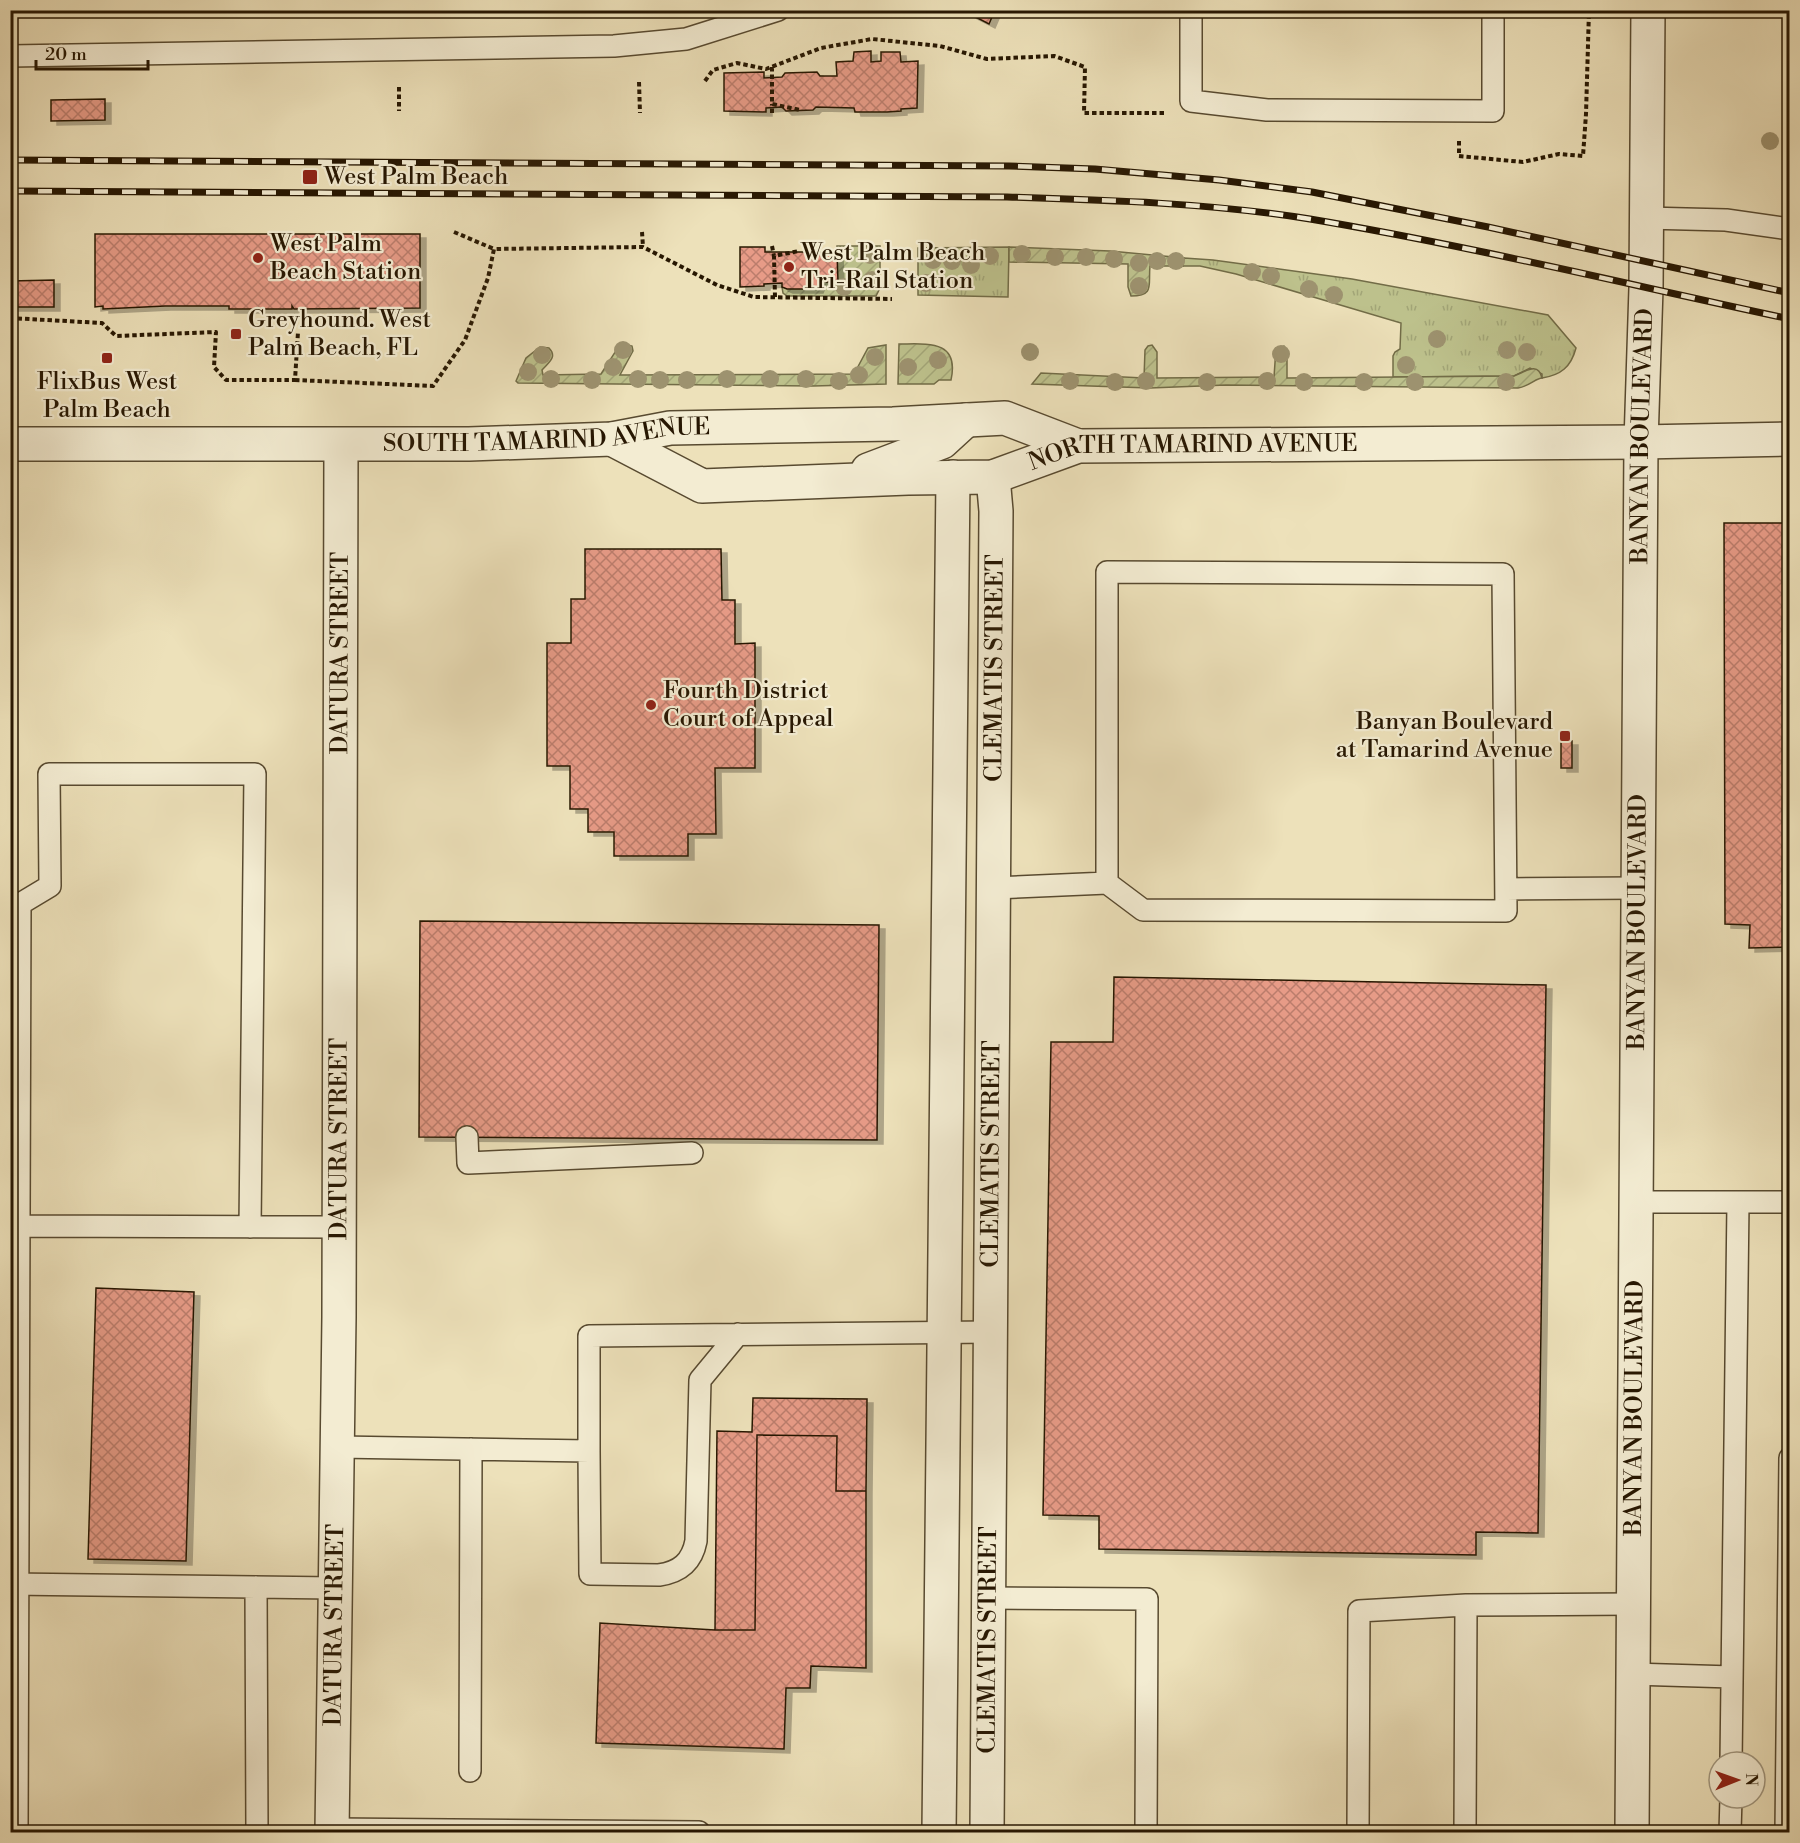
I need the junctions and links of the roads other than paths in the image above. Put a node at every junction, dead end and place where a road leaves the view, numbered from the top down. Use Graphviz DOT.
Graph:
graph roads {
  1 [pos="778,10"];
  2 [pos="1191,10"];
  3 [pos="1493,10"];
  4 [pos="1648,10"];
  5 [pos="10,56"];
  6 [pos="1646,218"];
  7 [pos="1790,229"];
  8 [pos="966,420"];
  9 [pos="612,439"];
  10 [pos="1790,439"];
  11 [pos="1641,442"];
  12 [pos="10,444"];
  13 [pos="341,445"];
  14 [pos="1078,446"];
  15 [pos="953,477"];
  16 [pos="993,477"];
  17 [pos="832,482"];
  18 [pos="1107,883"];
  19 [pos="994,888"];
  20 [pos="1638,888"];
  21 [pos="1506,889"];
  22 [pos="15,904"];
  23 [pos="467,1137"];
  24 [pos="692,1153"];
  25 [pos="1636,1202"];
  26 [pos="1790,1202"];
  27 [pos="1738,1203"];
  28 [pos="18,1226"];
  29 [pos="250,1227"];
  30 [pos="340,1227"];
  31 [pos="14,1255"];
  32 [pos="944,1332"];
  33 [pos="991,1332"];
  34 [pos="738,1334"];
  35 [pos="338,1447"];
  36 [pos="471,1449"];
  37 [pos="589,1451"];
  38 [pos="1790,1458"];
  39 [pos="14,1506"];
  40 [pos="14,1584"];
  41 [pos="256,1587"];
  42 [pos="335,1588"];
  43 [pos="989,1598"];
  44 [pos="1633,1604"];
  45 [pos="1466,1605"];
  46 [pos="1632,1674"];
  47 [pos="1732,1677"];
  48 [pos="1731,1750"];
  49 [pos="470,1772"];
  50 [pos="1731,1810"];
  51 [pos="332,1831"];
  52 [pos="576,1832"];
  53 [pos="17,1833"];
  54 [pos="258,1833"];
  55 [pos="699,1833"];
  56 [pos="939,1833"];
  57 [pos="987,1833"];
  58 [pos="1146,1833"];
  59 [pos="1358,1833"];
  60 [pos="1465,1833"];
  61 [pos="1632,1833"];
  62 [pos="1730,1833"];
  63 [pos="1786,1833"];
  1 -- 5 [label="lane"];
  2 -- 3 [label="lane"];
  4 -- 6 [label="street, BANYAN BOULEVARD"];
  6 -- 7 [label="lane"];
  6 -- 11 [label="street, BANYAN BOULEVARD"];
  8 -- 9 [label="street, SOUTH TAMARIND AVENUE"];
  8 -- 14 [label="street, SOUTH TAMARIND AVENUE"];
  8 -- 17 [label="street"];
  9 -- 13 [label="street, SOUTH TAMARIND AVENUE"];
  9 -- 17 [label="street, NORTH TAMARIND AVENUE"];
  10 -- 11 [label="street, NORTH TAMARIND AVENUE"];
  11 -- 14 [label="street, NORTH TAMARIND AVENUE"];
  11 -- 20 [label="street, BANYAN BOULEVARD"];
  12 -- 13 [label="street, SOUTH TAMARIND AVENUE"];
  13 -- 30 [label="street, DATURA STREET"];
  14 -- 16 [label="street, NORTH TAMARIND AVENUE"];
  15 -- 16 [label="street, NORTH TAMARIND AVENUE"];
  15 -- 17 [label="street, NORTH TAMARIND AVENUE"];
  15 -- 32 [label="street, CLEMATIS STREET"];
  16 -- 19 [label="street, CLEMATIS STREET"];
  18 -- 19 [label="lane"];
  18 -- 21 [label="lane"];
  18 -- 21 [label="lane"];
  19 -- 33 [label="street, CLEMATIS STREET"];
  20 -- 21 [label="lane"];
  20 -- 25 [label="street, BANYAN BOULEVARD"];
  22 -- 28 [label="lane"];
  22 -- 29 [label="lane"];
  23 -- 24 [label="lane"];
  25 -- 27 [label="lane"];
  25 -- 44 [label="street, BANYAN BOULEVARD"];
  26 -- 27 [label="lane"];
  27 -- 47 [label="lane"];
  28 -- 29 [label="lane"];
  28 -- 31 [label="lane"];
  29 -- 30 [label="lane"];
  30 -- 35 [label="street, DATURA STREET"];
  31 -- 39 [label="lane"];
  32 -- 33 [label="lane"];
  32 -- 34 [label="lane"];
  32 -- 56 [label="street, CLEMATIS STREET"];
  33 -- 43 [label="street, CLEMATIS STREET"];
  34 -- 37 [label="lane"];
  34 -- 37 [label="lane"];
  35 -- 36 [label="lane"];
  35 -- 42 [label="street, DATURA STREET"];
  36 -- 37 [label="lane"];
  36 -- 49 [label="lane"];
  38 -- 63 [label="lane"];
  39 -- 40 [label="lane"];
  40 -- 41 [label="lane"];
  40 -- 53 [label="lane"];
  41 -- 42 [label="lane"];
  41 -- 54 [label="lane"];
  42 -- 51 [label="street, DATURA STREET"];
  43 -- 57 [label="street, CLEMATIS STREET"];
  43 -- 58 [label="lane"];
  44 -- 45 [label="lane"];
  44 -- 46 [label="street, BANYAN BOULEVARD"];
  45 -- 59 [label="lane"];
  45 -- 60 [label="lane"];
  46 -- 47 [label="lane"];
  46 -- 61 [label="street, BANYAN BOULEVARD"];
  47 -- 48 [label="lane"];
  50 -- 62 [label="lane"];
  51 -- 52 [label="lane"];
  52 -- 55 [label="lane"];
}
